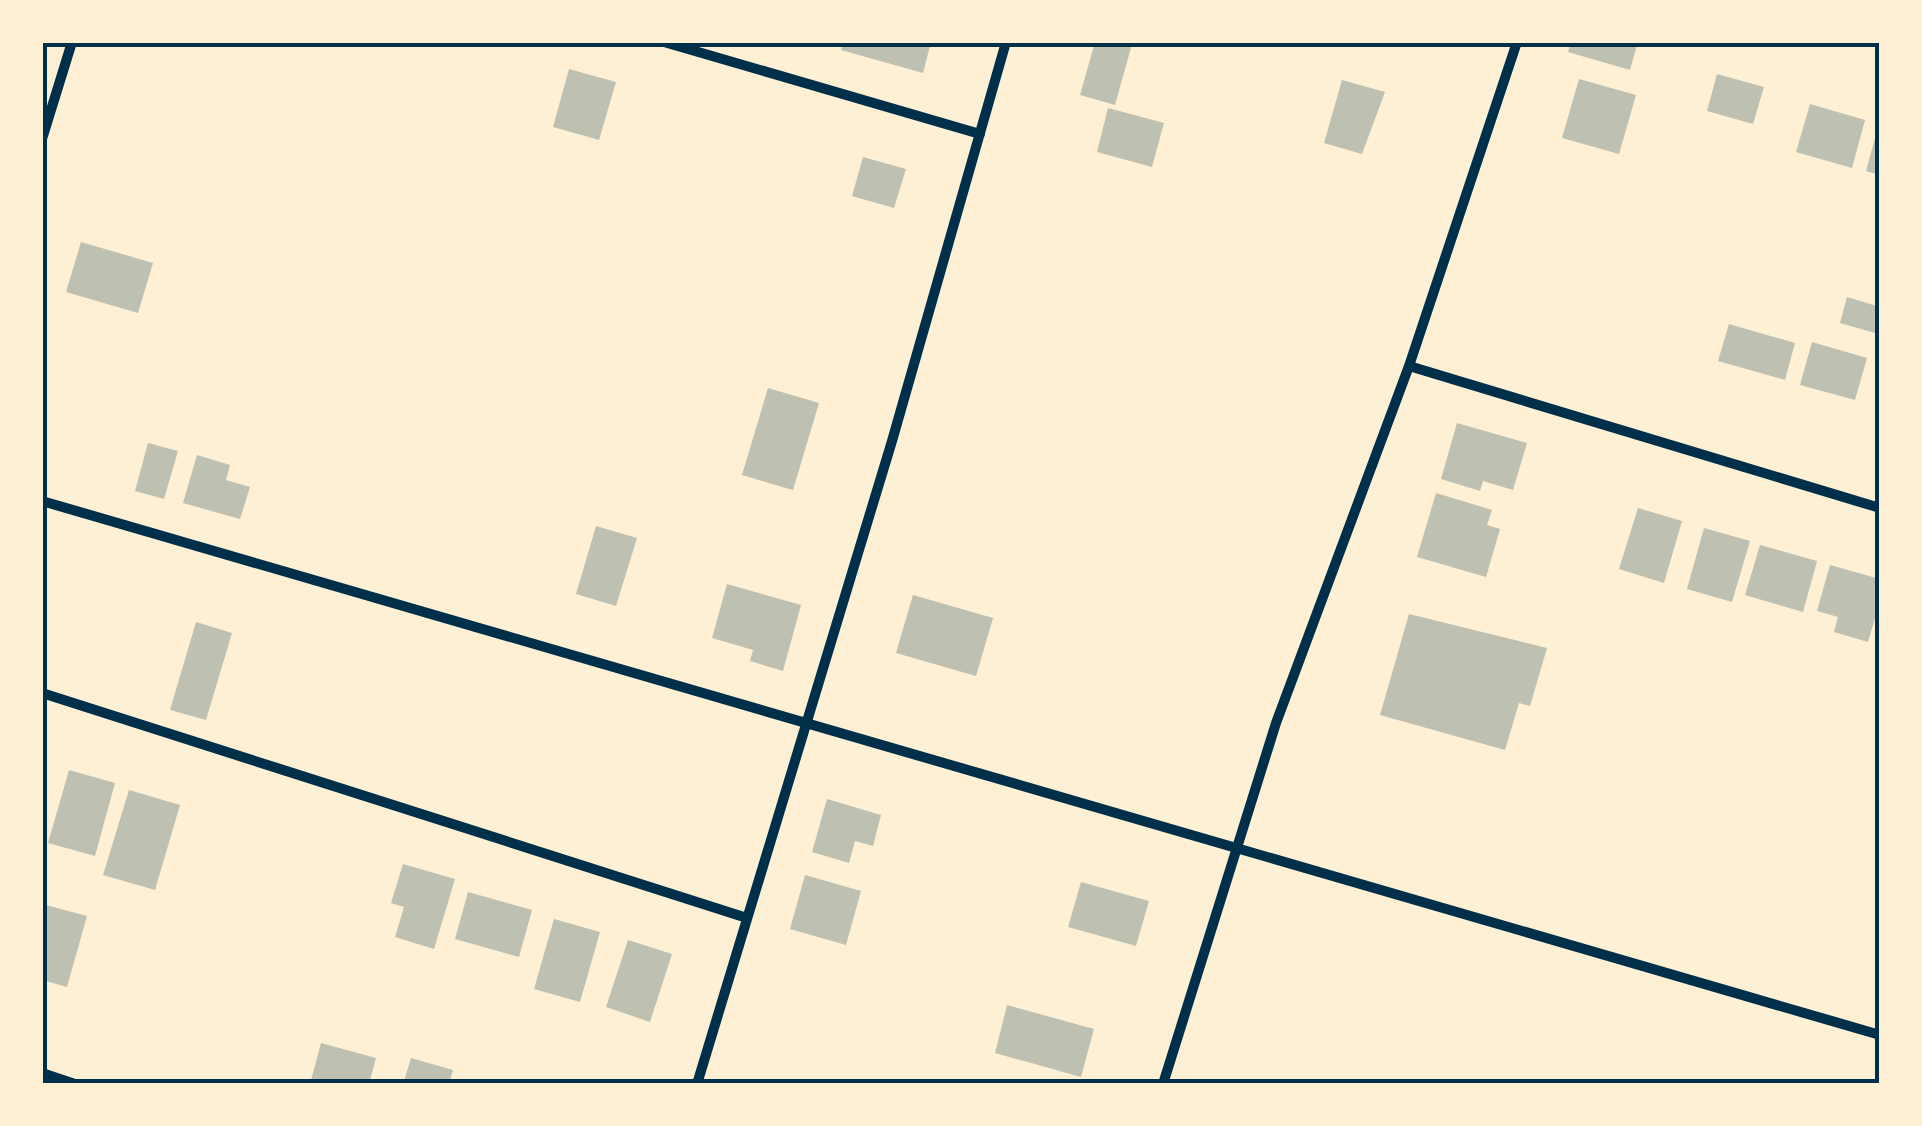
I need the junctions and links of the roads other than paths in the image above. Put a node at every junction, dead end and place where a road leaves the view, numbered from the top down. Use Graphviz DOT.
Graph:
graph roads {
  1 [pos="72,42"];
  2 [pos="664,42"];
  3 [pos="1006,42"];
  4 [pos="1517,42"];
  5 [pos="980,134"];
  6 [pos="42,139"];
  7 [pos="1409,366"];
  8 [pos="42,501"];
  9 [pos="1880,508"];
  10 [pos="42,693"];
  11 [pos="807,722"];
  12 [pos="1237,847"];
  13 [pos="747,918"];
  14 [pos="1880,1035"];
  15 [pos="42,1073"];
  16 [pos="74,1084"];
  17 [pos="696,1084"];
  18 [pos="1163,1084"];
  1 -- 6 [label="street"];
  2 -- 5 [label="street"];
  3 -- 5 [label="street"];
  4 -- 7 [label="street"];
  5 -- 11 [label="street"];
  7 -- 9 [label="street"];
  7 -- 12 [label="street"];
  8 -- 11 [label="street"];
  10 -- 13 [label="street"];
  11 -- 12 [label="street"];
  11 -- 13 [label="street"];
  12 -- 14 [label="street"];
  12 -- 18 [label="street"];
  13 -- 17 [label="street"];
  15 -- 16 [label="street"];
}
